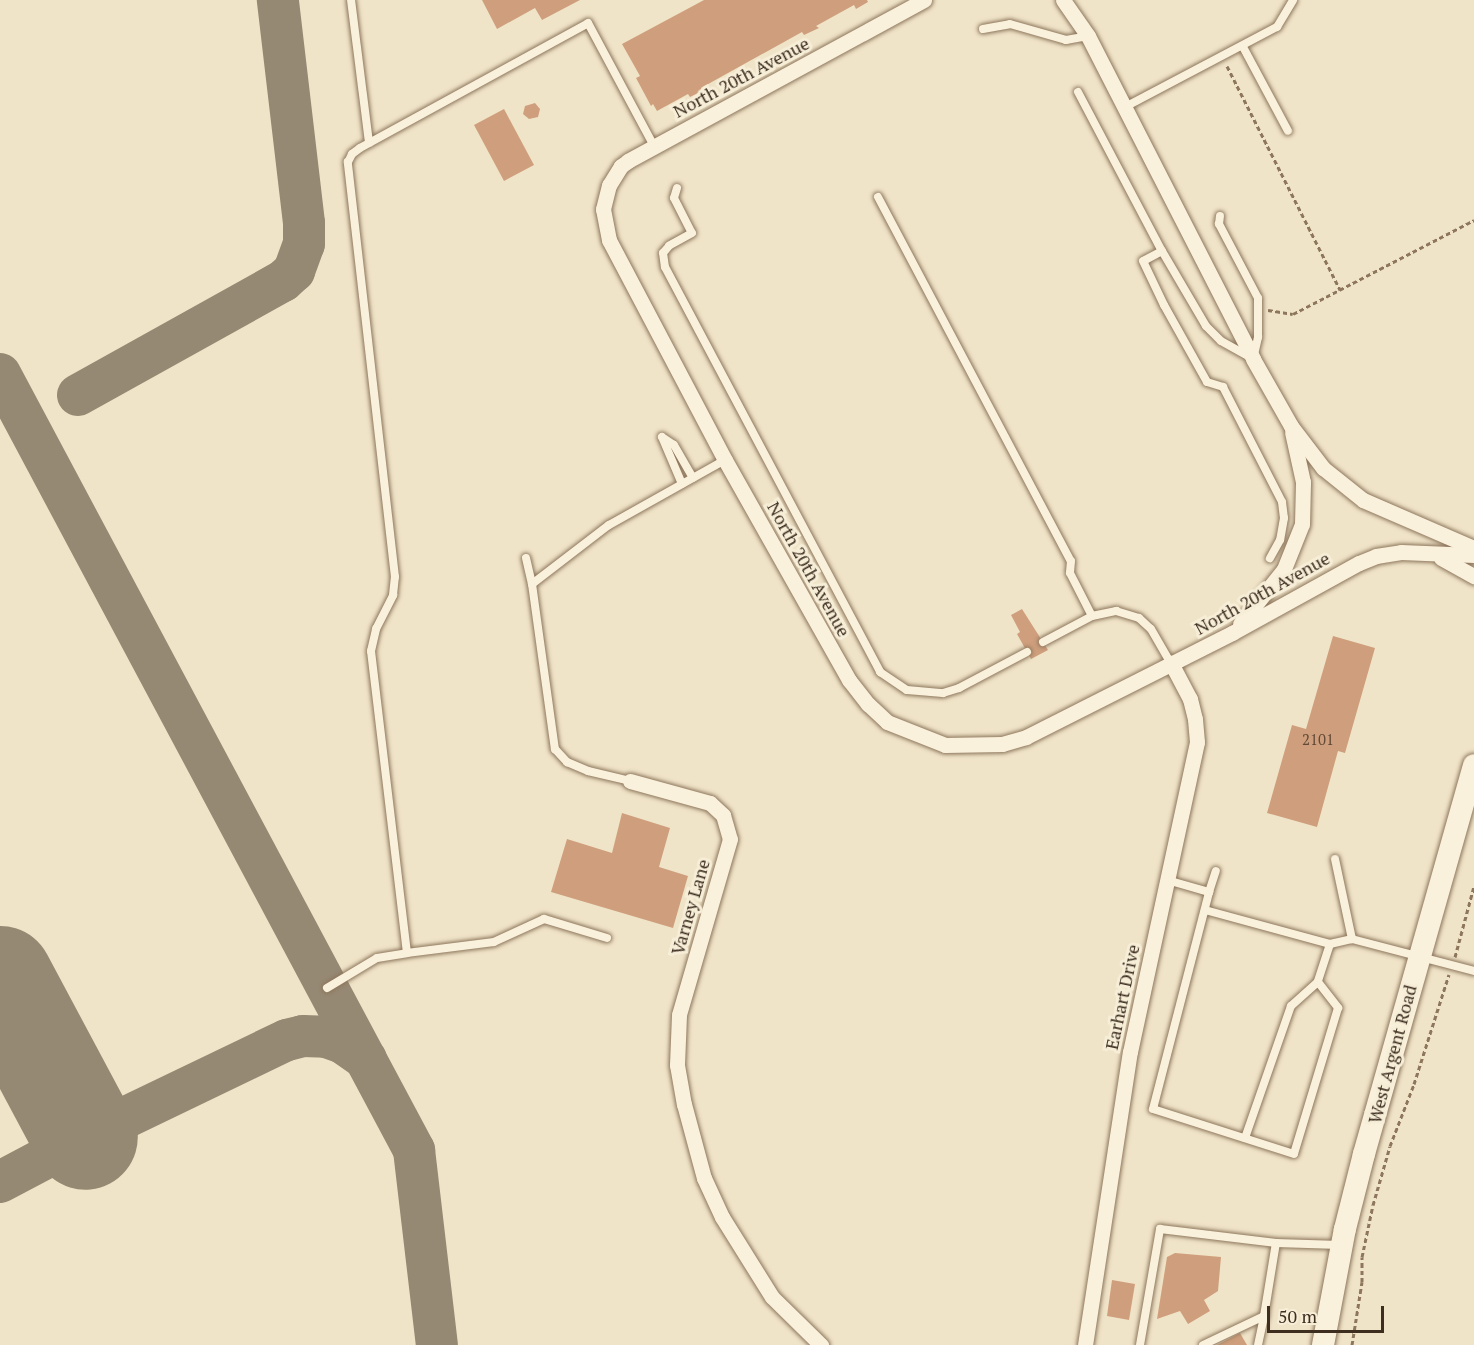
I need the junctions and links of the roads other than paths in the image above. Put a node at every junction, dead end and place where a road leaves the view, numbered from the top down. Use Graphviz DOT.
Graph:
graph roads {
  1 [pos="351,0"];
  2 [pos="924,0"];
  3 [pos="1063,0"];
  4 [pos="1293,0"];
  5 [pos="983,29"];
  6 [pos="1088,36"];
  7 [pos="1244,47"];
  8 [pos="1078,92"];
  9 [pos="1125,107"];
  10 [pos="1288,131"];
  11 [pos="369,143"];
  12 [pos="654,146"];
  13 [pos="677,189"];
  14 [pos="878,197"];
  15 [pos="1220,216"];
  16 [pos="1162,251"];
  17 [pos="1253,359"];
  18 [pos="1291,426"];
  19 [pos="725,460"];
  20 [pos="693,478"];
  21 [pos="682,484"];
  22 [pos="1474,548"];
  23 [pos="1433,555"];
  24 [pos="1474,555"];
  25 [pos="526,558"];
  26 [pos="1270,558"];
  27 [pos="1474,576"];
  28 [pos="532,584"];
  29 [pos="1092,616"];
  30 [pos="1232,633"];
  31 [pos="1043,642"];
  32 [pos="1027,652"];
  33 [pos="1171,663"];
  34 [pos="1474,765"];
  35 [pos="630,781"];
  36 [pos="1335,859"];
  37 [pos="1216,871"];
  38 [pos="1167,880"];
  39 [pos="1209,892"];
  40 [pos="1205,910"];
  41 [pos="607,939"];
  42 [pos="1352,939"];
  43 [pos="1330,944"];
  44 [pos="407,953"];
  45 [pos="1420,956"];
  46 [pos="1474,971"];
  47 [pos="1318,982"];
  48 [pos="327,988"];
  49 [pos="1245,1138"];
  50 [pos="1276,1243"];
  51 [pos="1341,1245"];
  52 [pos="1264,1316"];
  53 [pos="821,1345"];
  54 [pos="1085,1345"];
  55 [pos="1140,1345"];
  56 [pos="1203,1345"];
  57 [pos="1258,1345"];
  58 [pos="1323,1345"];
  1 -- 11 [label="lane"];
  2 -- 12 [label="street, North 20th Avenue"];
  3 -- 6 [label="street"];
  4 -- 7 [label="lane"];
  5 -- 6 [label="lane"];
  6 -- 9 [label="street"];
  7 -- 9 [label="lane"];
  7 -- 10 [label="lane"];
  8 -- 16 [label="lane"];
  9 -- 17 [label="street"];
  11 -- 12 [label="lane"];
  11 -- 44 [label="lane"];
  12 -- 19 [label="street, North 20th Avenue"];
  13 -- 32 [label="lane"];
  14 -- 29 [label="lane"];
  15 -- 17 [label="lane"];
  16 -- 17 [label="lane"];
  16 -- 26 [label="lane"];
  17 -- 18 [label="street"];
  18 -- 22 [label="street"];
  18 -- 30 [label="street"];
  19 -- 20 [label="lane"];
  19 -- 33 [label="street, North 20th Avenue"];
  20 -- 21 [label="lane"];
  20 -- 21 [label="lane"];
  21 -- 28 [label="lane"];
  23 -- 24 [label="street, North 20th Avenue"];
  23 -- 27 [label="street"];
  23 -- 30 [label="street, North 20th Avenue"];
  25 -- 28 [label="lane, Varney Lane"];
  28 -- 35 [label="lane, Varney Lane"];
  29 -- 31 [label="lane"];
  29 -- 33 [label="lane"];
  30 -- 33 [label="street, North 20th Avenue"];
  33 -- 38 [label="street, Earhart Drive"];
  34 -- 45 [label="main road, West Argent Road"];
  35 -- 53 [label="street, Varney Lane"];
  36 -- 42 [label="lane"];
  37 -- 39 [label="lane"];
  38 -- 39 [label="lane"];
  38 -- 54 [label="street, Earhart Drive"];
  39 -- 40 [label="lane"];
  40 -- 43 [label="lane"];
  40 -- 49 [label="lane"];
  41 -- 44 [label="lane"];
  42 -- 43 [label="lane"];
  42 -- 45 [label="lane"];
  43 -- 47 [label="lane"];
  44 -- 48 [label="lane"];
  45 -- 46 [label="lane"];
  45 -- 51 [label="main road, West Argent Road"];
  47 -- 49 [label="lane"];
  47 -- 49 [label="lane"];
  50 -- 51 [label="lane"];
  50 -- 52 [label="lane"];
  50 -- 55 [label="lane"];
  51 -- 58 [label="main road, West Argent Road"];
  52 -- 56 [label="lane"];
  52 -- 57 [label="lane"];
}
